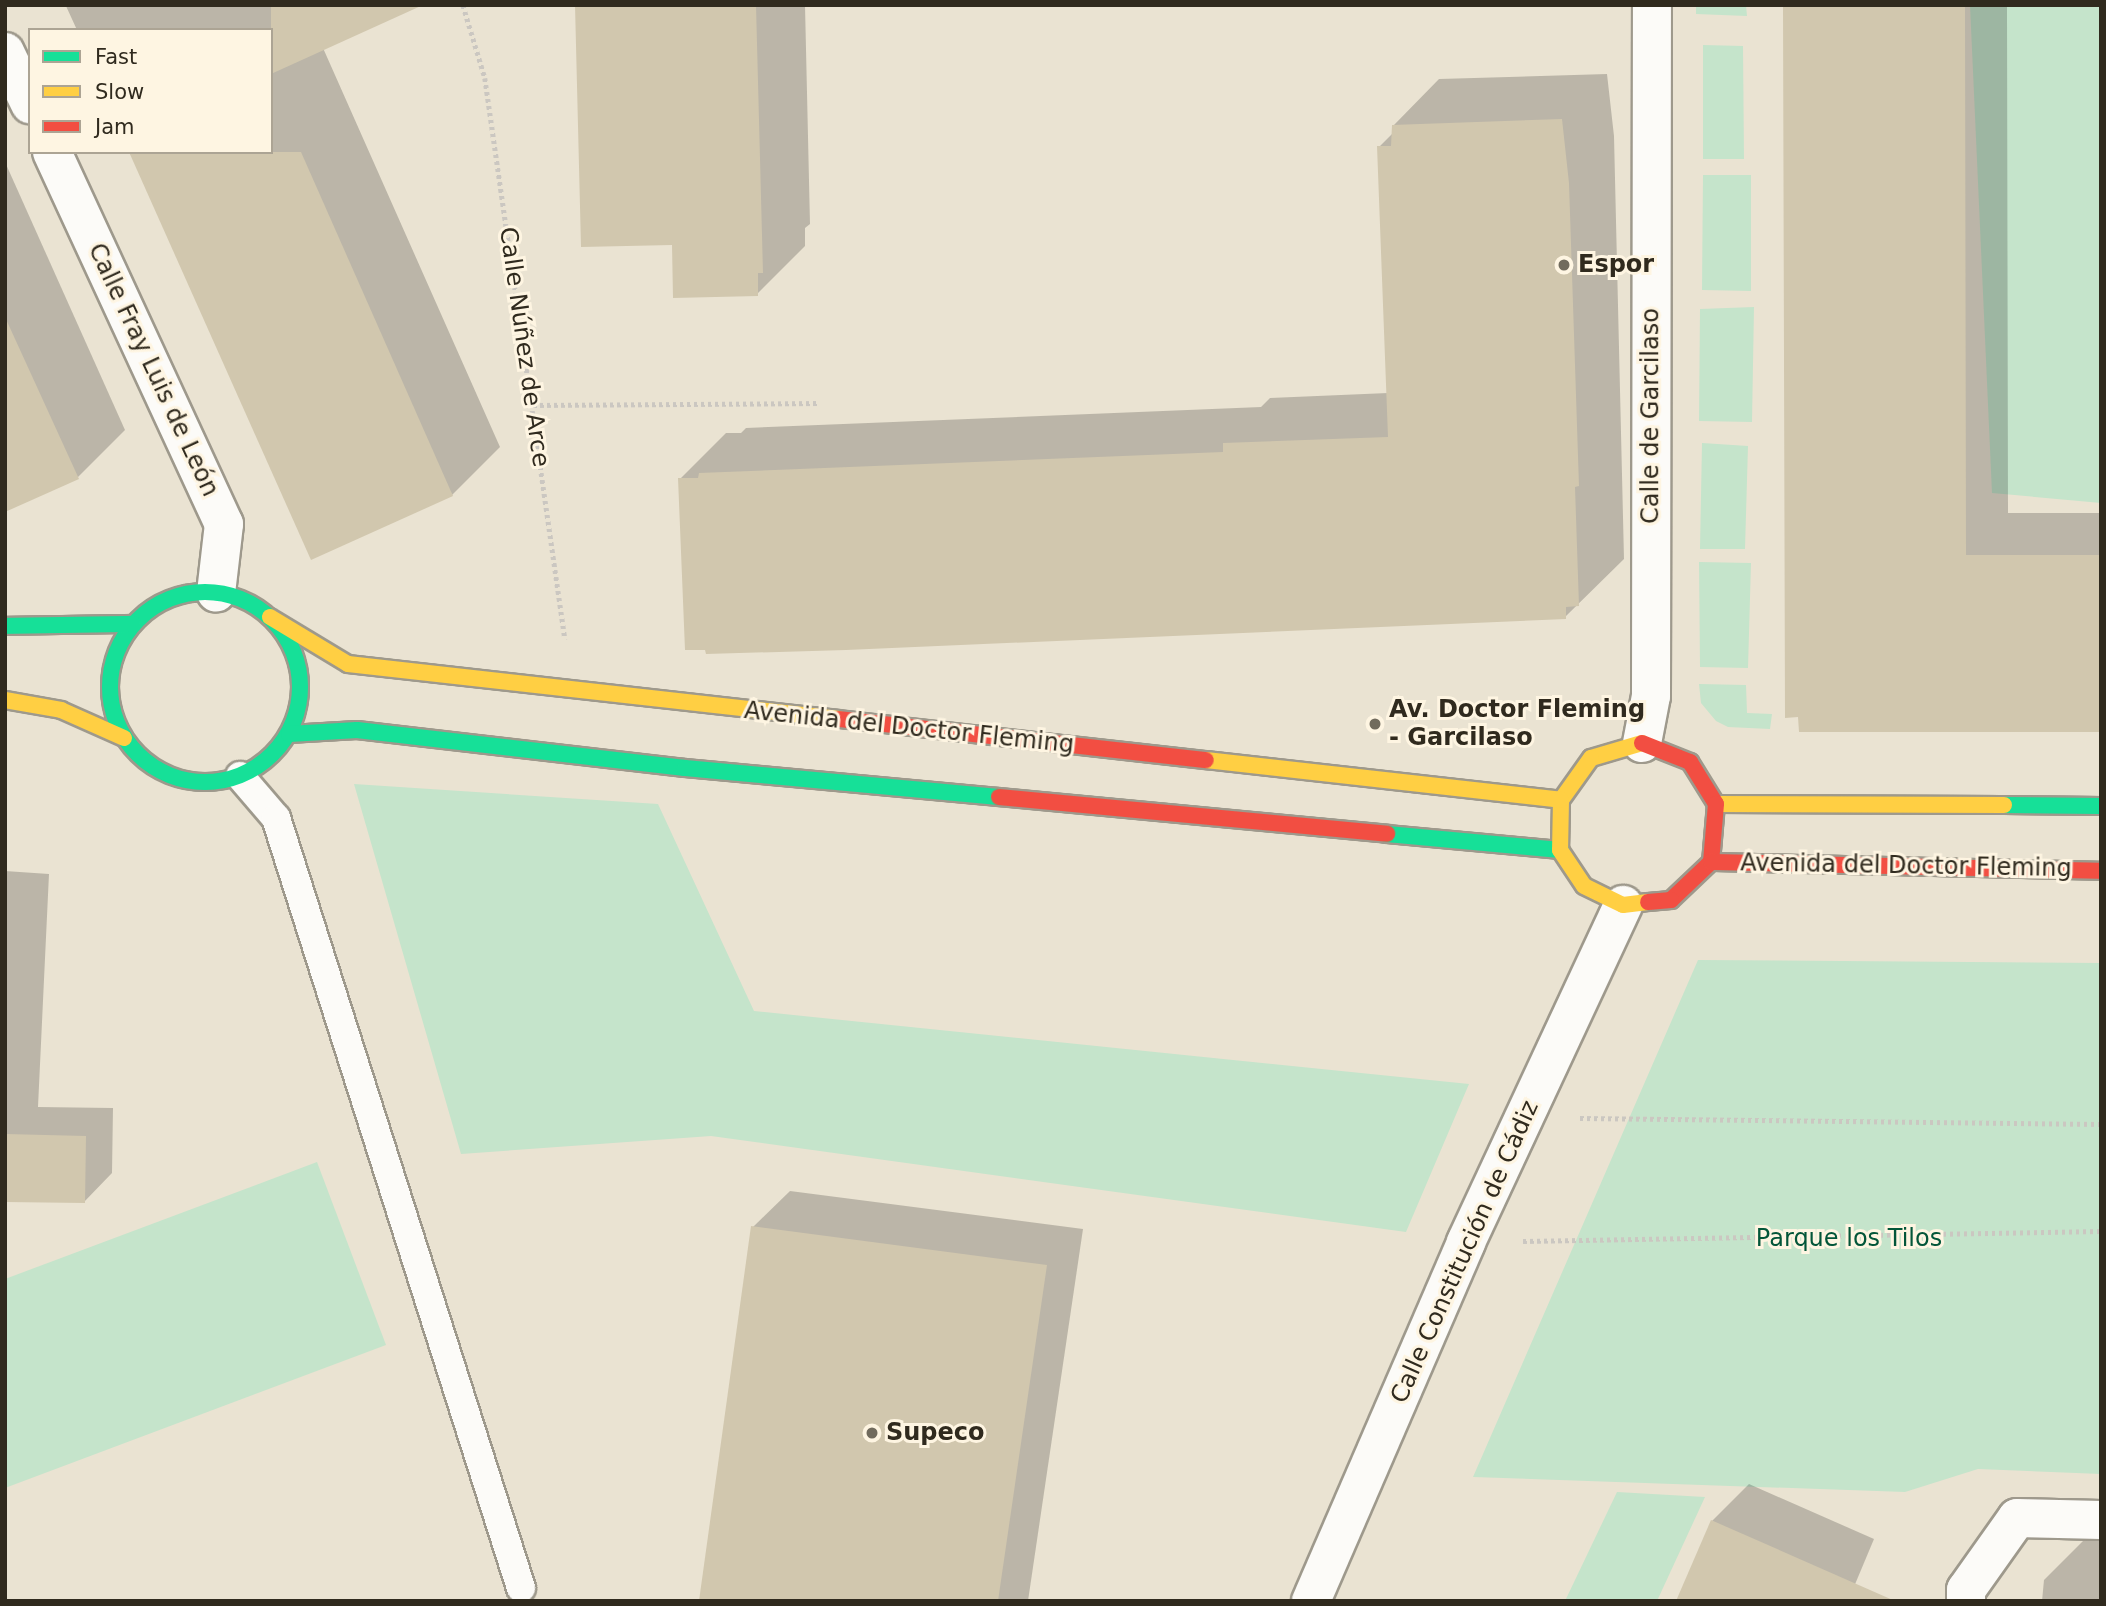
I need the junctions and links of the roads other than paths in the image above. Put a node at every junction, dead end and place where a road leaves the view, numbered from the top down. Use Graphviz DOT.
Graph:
graph roads {
  1 [pos="1651,5"];
  2 [pos="5,51"];
  3 [pos="28,100"];
  4 [pos="53,154"];
  5 [pos="215,593"];
  6 [pos="270,617"];
  7 [pos="134,624"];
  8 [pos="5,626"];
  9 [pos="5,700"];
  10 [pos="289,734"];
  11 [pos="124,738"];
  12 [pos="1642,743"];
  13 [pos="240,776"];
  14 [pos="1561,800"];
  15 [pos="1716,804"];
  16 [pos="2101,806"];
  17 [pos="1560,850"];
  18 [pos="1711,862"];
  19 [pos="2101,870"];
  20 [pos="1623,905"];
  21 [pos="2101,1520"];
  22 [pos="521,1588"];
  23 [pos="1966,1596"];
  24 [pos="1311,1601"];
  1 -- 12 [label="street, Calle de Garcilaso"];
  2 -- 3 [label="street"];
  4 -- 5 [label="street, Calle Fray Luis de León"];
  5 -- 6 [label="main road"];
  5 -- 7 [label="main road"];
  6 -- 10 [label="main road"];
  6 -- 14 [label="main road, Avenida del Doctor Fleming"];
  7 -- 8 [label="main road"];
  7 -- 11 [label="main road"];
  9 -- 11 [label="main road"];
  10 -- 13 [label="main road"];
  10 -- 17 [label="main road"];
  11 -- 13 [label="main road"];
  12 -- 14 [label="main road"];
  12 -- 15 [label="main road"];
  13 -- 22 [label="lane"];
  14 -- 17 [label="main road"];
  15 -- 16 [label="main road"];
  15 -- 18 [label="main road"];
  17 -- 20 [label="main road"];
  18 -- 19 [label="main road, Avenida del Doctor Fleming"];
  18 -- 20 [label="main road"];
  20 -- 24 [label="street, Calle Constitución de Cádiz"];
  21 -- 23 [label="street"];
}
